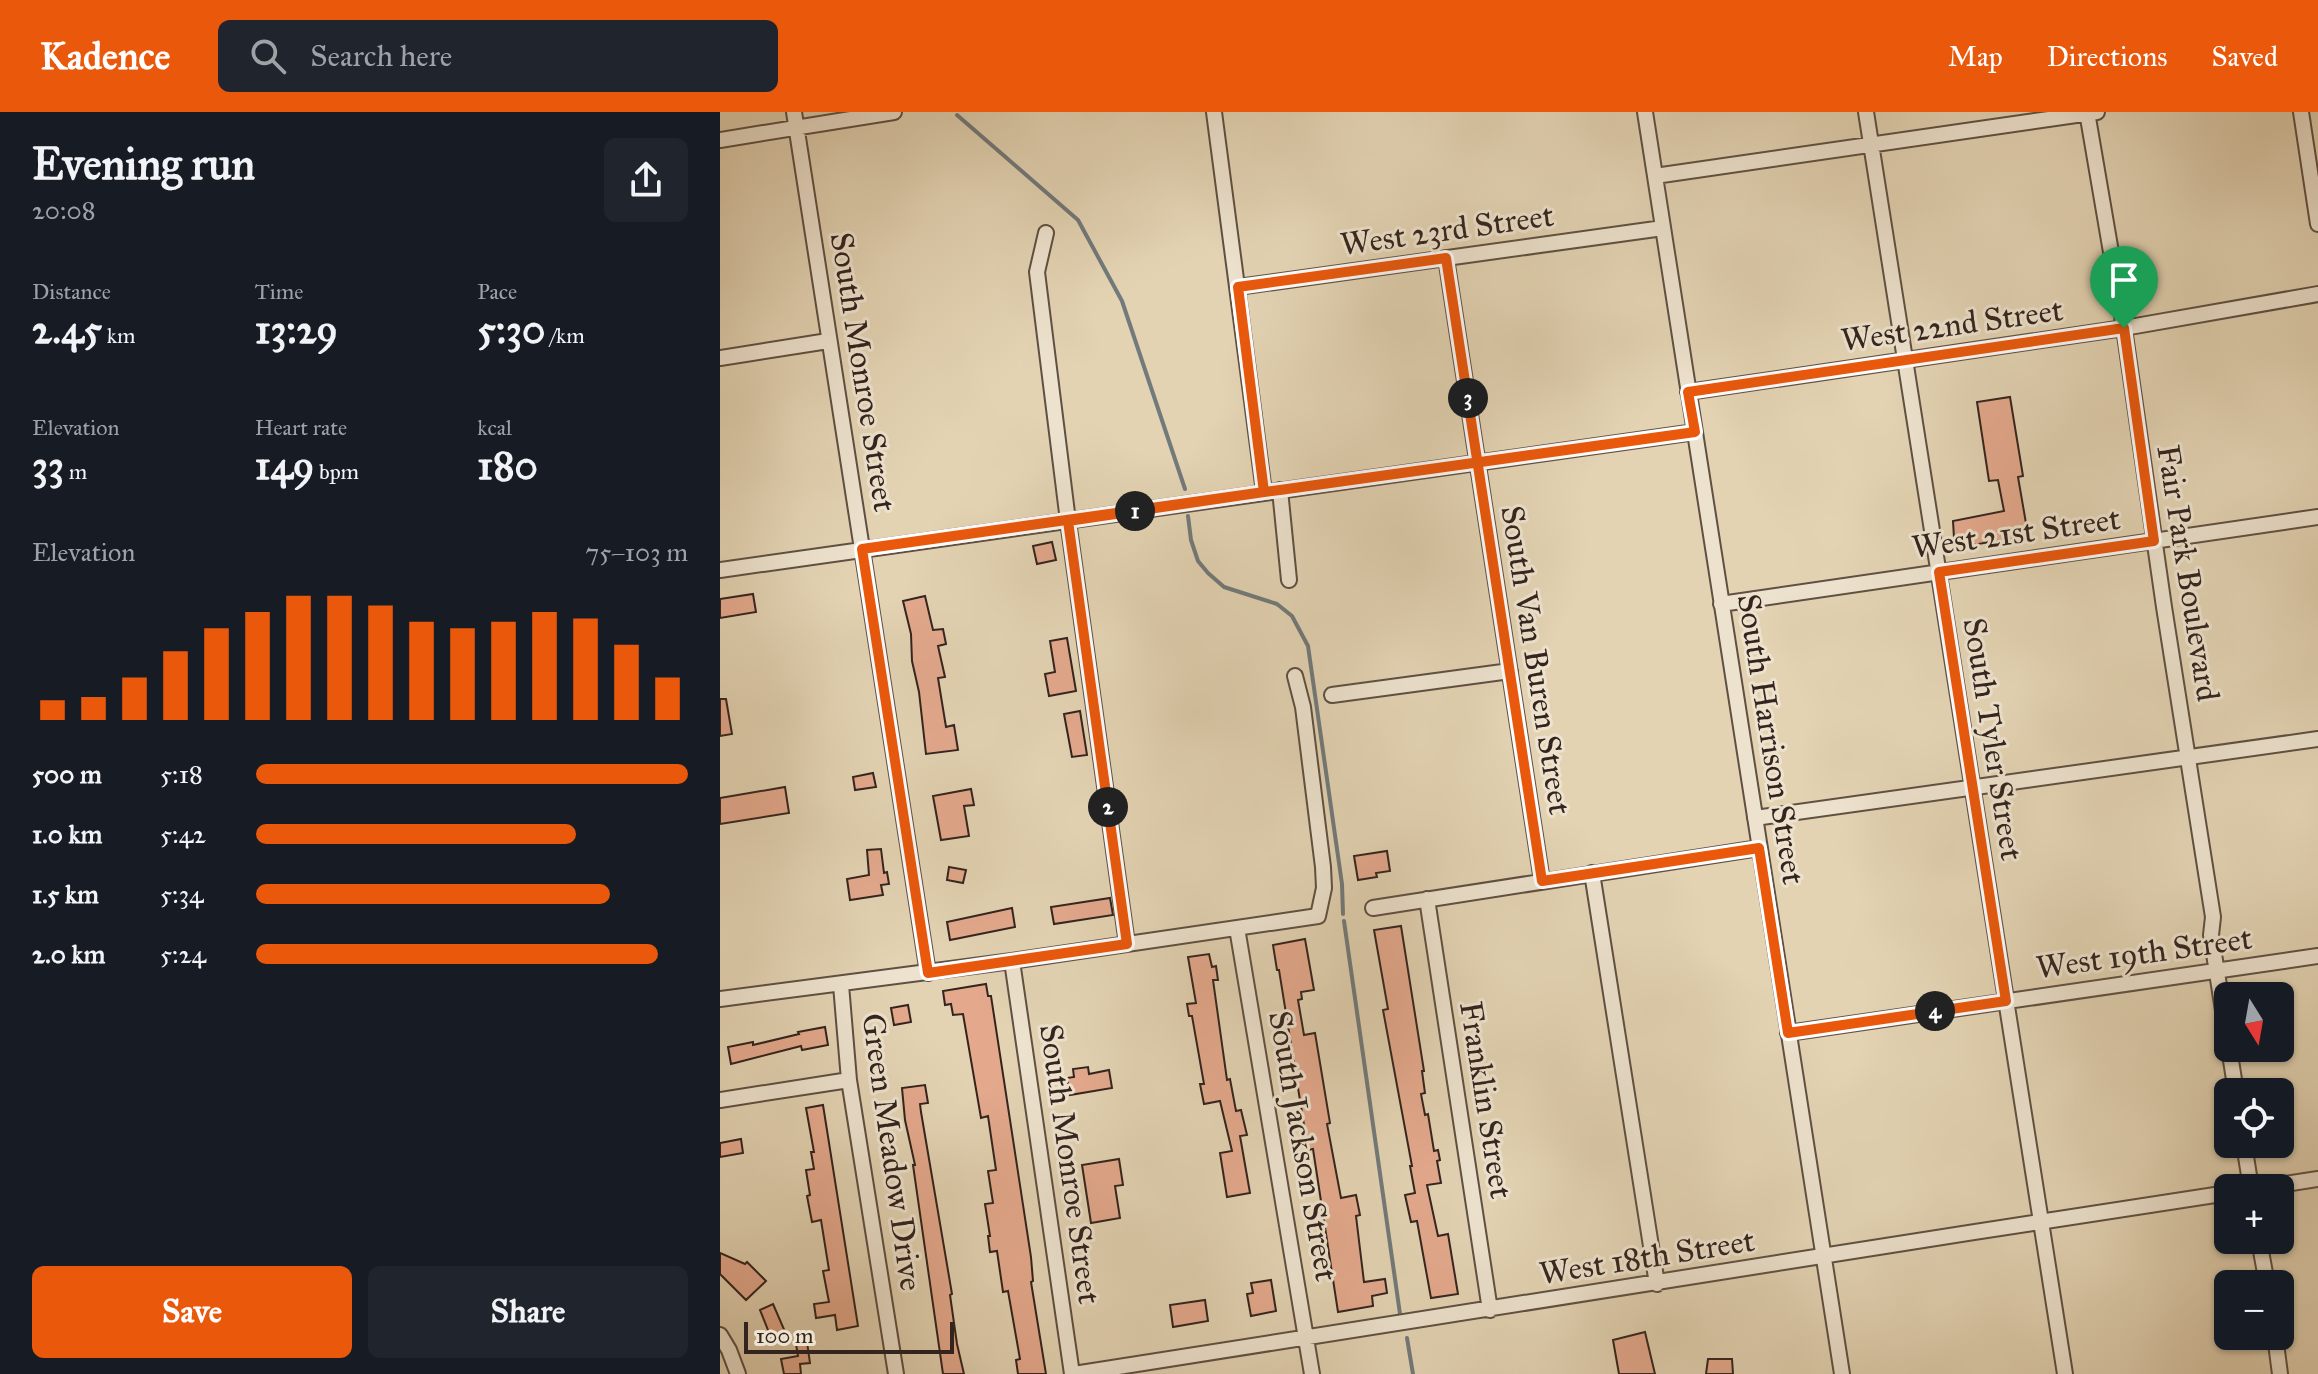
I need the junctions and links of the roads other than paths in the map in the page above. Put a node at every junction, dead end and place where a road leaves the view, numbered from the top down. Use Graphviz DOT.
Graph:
graph roads {
  1 [pos="894,112"];
  2 [pos="1214,112"];
  3 [pos="1645,112"];
  4 [pos="1866,112"];
  5 [pos="2090,112"];
  6 [pos="2301,112"];
  7 [pos="795,120"];
  8 [pos="720,140"];
  9 [pos="1871,145"];
  10 [pos="1655,176"];
  11 [pos="2318,224"];
  12 [pos="1663,228"];
  13 [pos="1046,233"];
  14 [pos="1446,258"];
  15 [pos="1238,287"];
  16 [pos="2318,294"];
  17 [pos="2124,328"];
  18 [pos="828,341"];
  19 [pos="720,358"];
  20 [pos="1905,360"];
  21 [pos="1688,392"];
  22 [pos="1695,432"];
  23 [pos="1478,463"];
  24 [pos="1280,490"];
  25 [pos="1264,492"];
  26 [pos="2318,517"];
  27 [pos="1068,521"];
  28 [pos="2154,541"];
  29 [pos="862,549"];
  30 [pos="720,570"];
  31 [pos="1939,572"];
  32 [pos="1289,580"];
  33 [pos="1721,604"];
  34 [pos="1510,671"];
  35 [pos="1295,676"];
  36 [pos="1332,695"];
  37 [pos="2318,739"];
  38 [pos="2187,756"];
  39 [pos="1972,787"];
  40 [pos="1755,818"];
  41 [pos="1759,848"];
  42 [pos="1592,873"];
  43 [pos="1542,881"];
  44 [pos="1427,899"];
  45 [pos="1373,908"];
  46 [pos="1237,928"];
  47 [pos="1127,944"];
  48 [pos="2318,956"];
  49 [pos="1012,961"];
  50 [pos="2217,971"];
  51 [pos="928,973"];
  52 [pos="2219,982"];
  53 [pos="841,985"];
  54 [pos="720,999"];
  55 [pos="2006,1001"];
  56 [pos="1788,1033"];
  57 [pos="849,1080"];
  58 [pos="720,1100"];
  59 [pos="2318,1179"];
  60 [pos="2294,1183"];
  61 [pos="2214,1195"];
  62 [pos="2041,1221"];
  63 [pos="1823,1255"];
  64 [pos="1657,1284"];
  65 [pos="1490,1310"];
  66 [pos="720,1335"];
  67 [pos="1307,1339"];
  68 [pos="2277,1350"];
  69 [pos="738,1374"];
  70 [pos="896,1374"];
  71 [pos="1073,1374"];
  72 [pos="1312,1374"];
  73 [pos="1842,1374"];
  74 [pos="2065,1374"];
  75 [pos="2280,1374"];
  1 -- 7 [label="street"];
  2 -- 15 [label="street"];
  3 -- 10 [label="street, South Harrison Street"];
  4 -- 9 [label="street, South Tyler Street"];
  5 -- 9 [label="street"];
  5 -- 17 [label="street, Fair Park Boulevard"];
  6 -- 11 [label="street"];
  7 -- 8 [label="street"];
  7 -- 18 [label="street, South Monroe Street"];
  9 -- 10 [label="street"];
  9 -- 20 [label="street, South Tyler Street"];
  10 -- 12 [label="street, South Harrison Street"];
  12 -- 14 [label="street, West 23rd Street"];
  12 -- 21 [label="street, South Harrison Street"];
  13 -- 27 [label="street"];
  14 -- 15 [label="street, West 23rd Street"];
  14 -- 23 [label="street, South Van Buren Street"];
  15 -- 25 [label="street"];
  16 -- 17 [label="street, West 22nd Street"];
  17 -- 20 [label="street, West 22nd Street"];
  17 -- 28 [label="street, Fair Park Boulevard"];
  18 -- 19 [label="street"];
  18 -- 29 [label="street, South Monroe Street"];
  20 -- 21 [label="street, West 22nd Street"];
  20 -- 31 [label="street, South Tyler Street"];
  21 -- 22 [label="street, South Harrison Street"];
  22 -- 23 [label="street"];
  22 -- 33 [label="street, South Harrison Street"];
  23 -- 24 [label="street"];
  23 -- 34 [label="street, South Van Buren Street"];
  24 -- 25 [label="street"];
  24 -- 32 [label="street"];
  25 -- 27 [label="street"];
  26 -- 28 [label="street, West 21st Street"];
  27 -- 29 [label="street"];
  27 -- 47 [label="street"];
  28 -- 31 [label="street, West 21st Street"];
  28 -- 38 [label="street, Fair Park Boulevard"];
  29 -- 30 [label="street"];
  29 -- 51 [label="street, South Monroe Street"];
  31 -- 33 [label="street, West 21st Street"];
  31 -- 39 [label="street, South Tyler Street"];
  33 -- 40 [label="street, South Harrison Street"];
  34 -- 36 [label="street"];
  34 -- 43 [label="street, South Van Buren Street"];
  35 -- 46 [label="street"];
  37 -- 38 [label="street"];
  38 -- 39 [label="street"];
  38 -- 50 [label="street, Fair Park Boulevard"];
  39 -- 40 [label="street"];
  39 -- 55 [label="street, South Tyler Street"];
  40 -- 41 [label="street, South Harrison Street"];
  41 -- 42 [label="street"];
  41 -- 56 [label="street, South Harrison Street"];
  42 -- 43 [label="street"];
  42 -- 64 [label="street"];
  43 -- 44 [label="street"];
  44 -- 45 [label="street"];
  44 -- 65 [label="street, Franklin Street"];
  46 -- 47 [label="street"];
  46 -- 67 [label="street, South Jackson Street"];
  47 -- 49 [label="street"];
  48 -- 50 [label="street, West 19th Street"];
  49 -- 51 [label="street"];
  49 -- 71 [label="street, South Monroe Street"];
  50 -- 52 [label="street, Fair Park Boulevard"];
  50 -- 55 [label="street, West 19th Street"];
  51 -- 53 [label="street"];
  53 -- 54 [label="street"];
  53 -- 57 [label="street, Green Meadow Drive"];
  55 -- 56 [label="street, West 19th Street"];
  55 -- 62 [label="street, South Tyler Street"];
  56 -- 63 [label="street, South Harrison Street"];
  57 -- 58 [label="street"];
  57 -- 70 [label="street, Green Meadow Drive"];
  59 -- 60 [label="street"];
  61 -- 62 [label="street, West 18th Street"];
  62 -- 63 [label="street, West 18th Street"];
  62 -- 74 [label="street, South Tyler Street"];
  63 -- 64 [label="street, West 18th Street"];
  63 -- 73 [label="street, South Harrison Street"];
  64 -- 65 [label="street, West 18th Street"];
  65 -- 67 [label="street, West 18th Street"];
  66 -- 69 [label="street"];
  67 -- 71 [label="street, West 18th Street"];
  67 -- 72 [label="street, South Jackson Street"];
  68 -- 75 [label="street"];
}
